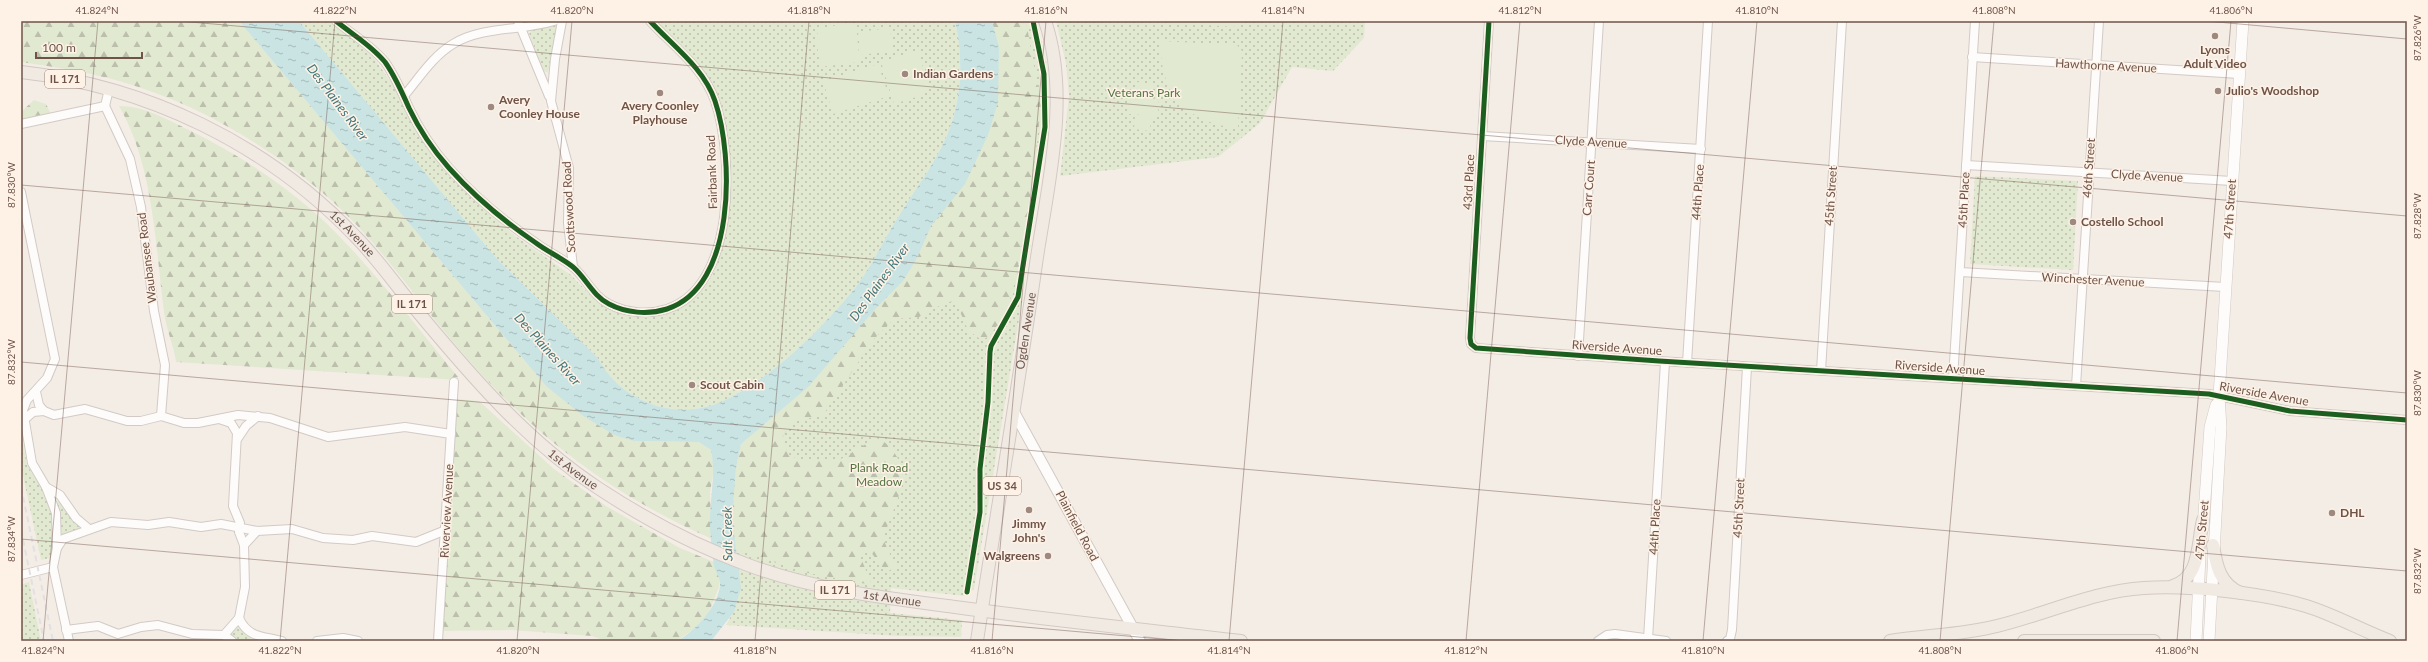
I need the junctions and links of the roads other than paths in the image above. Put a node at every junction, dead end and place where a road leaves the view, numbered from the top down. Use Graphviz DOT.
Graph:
graph roads {
  1 [pos="336,21"];
  2 [pos="554,21"];
  3 [pos="562,21"];
  4 [pos="650,21"];
  5 [pos="1045,21"];
  6 [pos="1489,21"];
  7 [pos="1599,21"];
  8 [pos="1708,21"];
  9 [pos="1842,21"];
  10 [pos="1975,21"];
  11 [pos="2099,21"];
  12 [pos="2243,21"];
  13 [pos="520,24"];
  14 [pos="1972,58"];
  15 [pos="2096,65"];
  16 [pos="21,72"];
  17 [pos="2239,74"];
  18 [pos="109,89"];
  19 [pos="404,96"];
  20 [pos="551,101"];
  21 [pos="105,106"];
  22 [pos="21,124"];
  23 [pos="1482,136"];
  24 [pos="1592,142"];
  25 [pos="1700,148"];
  26 [pos="1966,165"];
  27 [pos="2089,172"];
  28 [pos="2232,181"];
  29 [pos="21,192"];
  30 [pos="573,267"];
  31 [pos="1960,272"];
  32 [pos="2083,279"];
  33 [pos="2225,288"];
  34 [pos="1472,344"];
  35 [pos="1578,356"];
  36 [pos="1665,362"];
  37 [pos="1687,363"];
  38 [pos="1747,367"];
  39 [pos="1821,370"];
  40 [pos="1954,379"];
  41 [pos="454,382"];
  42 [pos="2076,386"];
  43 [pos="36,392"];
  44 [pos="2219,396"];
  45 [pos="44,411"];
  46 [pos="1014,412"];
  47 [pos="161,416"];
  48 [pos="258,416"];
  49 [pos="219,419"];
  50 [pos="24,420"];
  51 [pos="2407,420"];
  52 [pos="451,434"];
  53 [pos="238,438"];
  54 [pos="46,487"];
  55 [pos="233,506"];
  56 [pos="2203,520"];
  57 [pos="221,524"];
  58 [pos="239,528"];
  59 [pos="89,529"];
  60 [pos="446,530"];
  61 [pos="257,531"];
  62 [pos="2213,545"];
  63 [pos="244,546"];
  64 [pos="56,548"];
  65 [pos="53,567"];
  66 [pos="21,575"];
  67 [pos="2170,587"];
  68 [pos="2197,589"];
  69 [pos="2211,591"];
  70 [pos="2246,594"];
  71 [pos="982,611"];
  72 [pos="239,618"];
  73 [pos="1132,628"];
  74 [pos="66,630"];
  75 [pos="224,635"];
  76 [pos="257,639"];
  77 [pos="1648,639"];
  78 [pos="69,641"];
  79 [pos="232,641"];
  80 [pos="282,641"];
  81 [pos="317,641"];
  82 [pos="358,641"];
  83 [pos="438,641"];
  84 [pos="977,641"];
  85 [pos="1140,641"];
  86 [pos="1241,641"];
  87 [pos="1598,641"];
  88 [pos="1666,641"];
  89 [pos="1727,641"];
  90 [pos="1890,641"];
  91 [pos="2024,641"];
  92 [pos="2154,641"];
  93 [pos="2196,641"];
  94 [pos="2209,641"];
  95 [pos="2390,641"];
  1 -- 19 [label="street"];
  2 -- 13 [label="street"];
  3 -- 20 [label="street, Scottswood Road"];
  4 -- 30 [label="street, Fairbank Road"];
  5 -- 46 [label="main road, Ogden Avenue / US 34"];
  6 -- 23 [label="street, 43rd Place"];
  7 -- 24 [label="street, Carr Court"];
  8 -- 25 [label="street, 44th Place"];
  9 -- 39 [label="street, 45th Street"];
  10 -- 14 [label="street, 45th Place"];
  11 -- 15 [label="street, 46th Street"];
  12 -- 17 [label="main road, 47th Street"];
  13 -- 19 [label="street"];
  13 -- 20 [label="street, Scottswood Road"];
  14 -- 15 [label="street, Hawthorne Avenue"];
  14 -- 26 [label="street, 45th Place"];
  15 -- 17 [label="street, Hawthorne Avenue"];
  15 -- 27 [label="street, 46th Street"];
  16 -- 18 [label="main road, 1st Avenue / IL 171"];
  17 -- 28 [label="main road, 47th Street"];
  18 -- 21 [label="street"];
  18 -- 71 [label="main road, 1st Avenue / IL 171"];
  19 -- 30 [label="street"];
  20 -- 30 [label="street, Scottswood Road"];
  21 -- 22 [label="street"];
  21 -- 47 [label="street, Waubansee Road"];
  23 -- 24 [label="street, Clyde Avenue"];
  23 -- 34 [label="street, 43rd Place"];
  24 -- 25 [label="street, Clyde Avenue"];
  24 -- 35 [label="street, Carr Court"];
  25 -- 37 [label="street, 44th Place"];
  26 -- 27 [label="street, Clyde Avenue"];
  26 -- 31 [label="street, 45th Place"];
  27 -- 28 [label="street, Clyde Avenue"];
  27 -- 32 [label="street, 46th Street"];
  28 -- 33 [label="main road, 47th Street"];
  29 -- 43 [label="street"];
  31 -- 32 [label="street, Winchester Avenue"];
  31 -- 40 [label="street, 45th Place"];
  32 -- 33 [label="street, Winchester Avenue"];
  32 -- 42 [label="street, 46th Street"];
  33 -- 44 [label="main road, 47th Street"];
  34 -- 35 [label="street, Riverside Avenue"];
  35 -- 36 [label="street, Riverside Avenue"];
  36 -- 37 [label="street, Riverside Avenue"];
  36 -- 77 [label="street, 44th Place"];
  37 -- 38 [label="street, Riverside Avenue"];
  38 -- 39 [label="street, Riverside Avenue"];
  38 -- 89 [label="street, 45th Street"];
  39 -- 40 [label="street, Riverside Avenue"];
  40 -- 42 [label="street, Riverside Avenue"];
  41 -- 52 [label="street, Riverview Avenue"];
  42 -- 44 [label="street, Riverside Avenue"];
  43 -- 45 [label="street"];
  43 -- 50 [label="street"];
  44 -- 51 [label="street, Riverside Avenue"];
  44 -- 56 [label="main road, 47th Street"];
  44 -- 62 [label="main road, 47th Street"];
  45 -- 47 [label="street"];
  45 -- 50 [label="street"];
  46 -- 71 [label="main road, Ogden Avenue / US 34"];
  46 -- 73 [label="street, Plainfield Road"];
  47 -- 49 [label="street"];
  48 -- 49 [label="street"];
  48 -- 52 [label="street"];
  48 -- 53 [label="street"];
  49 -- 53 [label="street"];
  50 -- 54 [label="street"];
  52 -- 60 [label="street, Riverview Avenue"];
  53 -- 55 [label="street"];
  54 -- 59 [label="street"];
  54 -- 64 [label="street"];
  55 -- 57 [label="street"];
  55 -- 58 [label="street"];
  56 -- 67 [label="main road"];
  56 -- 68 [label="main road, 47th Street"];
  57 -- 58 [label="street"];
  57 -- 59 [label="street"];
  58 -- 61 [label="street"];
  58 -- 63 [label="street"];
  59 -- 64 [label="street"];
  60 -- 61 [label="street"];
  60 -- 83 [label="street, Riverview Avenue"];
  61 -- 63 [label="street"];
  62 -- 69 [label="main road, 47th Street"];
  62 -- 70 [label="main road"];
  63 -- 72 [label="street"];
  64 -- 65 [label="street"];
  65 -- 66 [label="street"];
  65 -- 74 [label="street"];
  67 -- 68 [label="main road"];
  67 -- 90 [label="main road"];
  68 -- 69 [label="main road"];
  68 -- 93 [label="main road, 47th Street"];
  69 -- 70 [label="main road"];
  69 -- 94 [label="main road, 47th Street"];
  70 -- 95 [label="main road"];
  71 -- 73 [label="main road, 1st Avenue / IL 171"];
  71 -- 84 [label="main road, Ogden Avenue / US 34"];
  72 -- 75 [label="street"];
  72 -- 76 [label="street"];
  73 -- 85 [label="street, Plainfield Road"];
  73 -- 86 [label="main road, 1st Avenue / IL 171"];
  74 -- 75 [label="street"];
  74 -- 78 [label="street"];
  75 -- 79 [label="street"];
  76 -- 80 [label="street"];
  77 -- 87 [label="street"];
  77 -- 88 [label="street"];
  81 -- 82 [label="street"];
  91 -- 92 [label="main road"];
}
